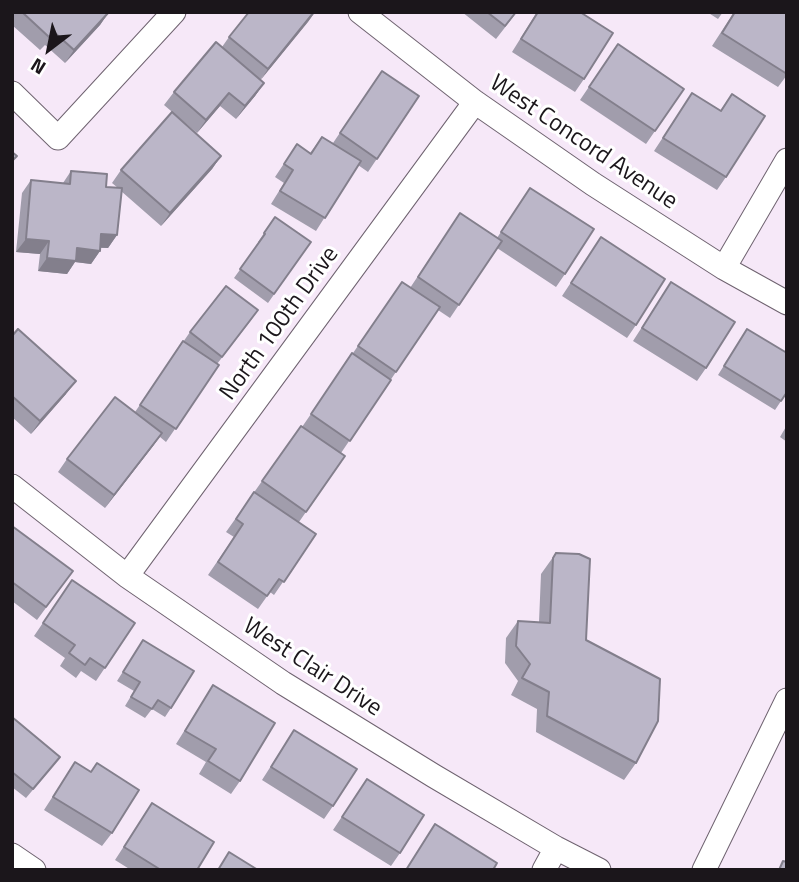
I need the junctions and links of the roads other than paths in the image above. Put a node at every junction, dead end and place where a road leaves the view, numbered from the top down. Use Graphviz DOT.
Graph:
graph roads {
  1 [pos="174,12"];
  2 [pos="360,12"];
  3 [pos="12,93"];
  4 [pos="475,102"];
  5 [pos="787,160"];
  6 [pos="724,268"];
  7 [pos="787,303"];
  8 [pos="12,486"];
  9 [pos="127,576"];
  10 [pos="787,700"];
  11 [pos="556,848"];
  12 [pos="12,855"];
  13 [pos="34,870"];
  14 [pos="544,870"];
  15 [pos="598,870"];
  16 [pos="704,870"];
  1 -- 3 [label="street"];
  2 -- 4 [label="street, West Concord Avenue"];
  4 -- 6 [label="street, West Concord Avenue"];
  4 -- 9 [label="street, North 100th Drive"];
  5 -- 6 [label="street"];
  6 -- 7 [label="street, West Concord Avenue"];
  8 -- 9 [label="street, West Clair Drive"];
  9 -- 11 [label="street, West Clair Drive"];
  10 -- 16 [label="street"];
  11 -- 14 [label="street"];
  11 -- 15 [label="street, West Clair Drive"];
  12 -- 13 [label="street"];
}
